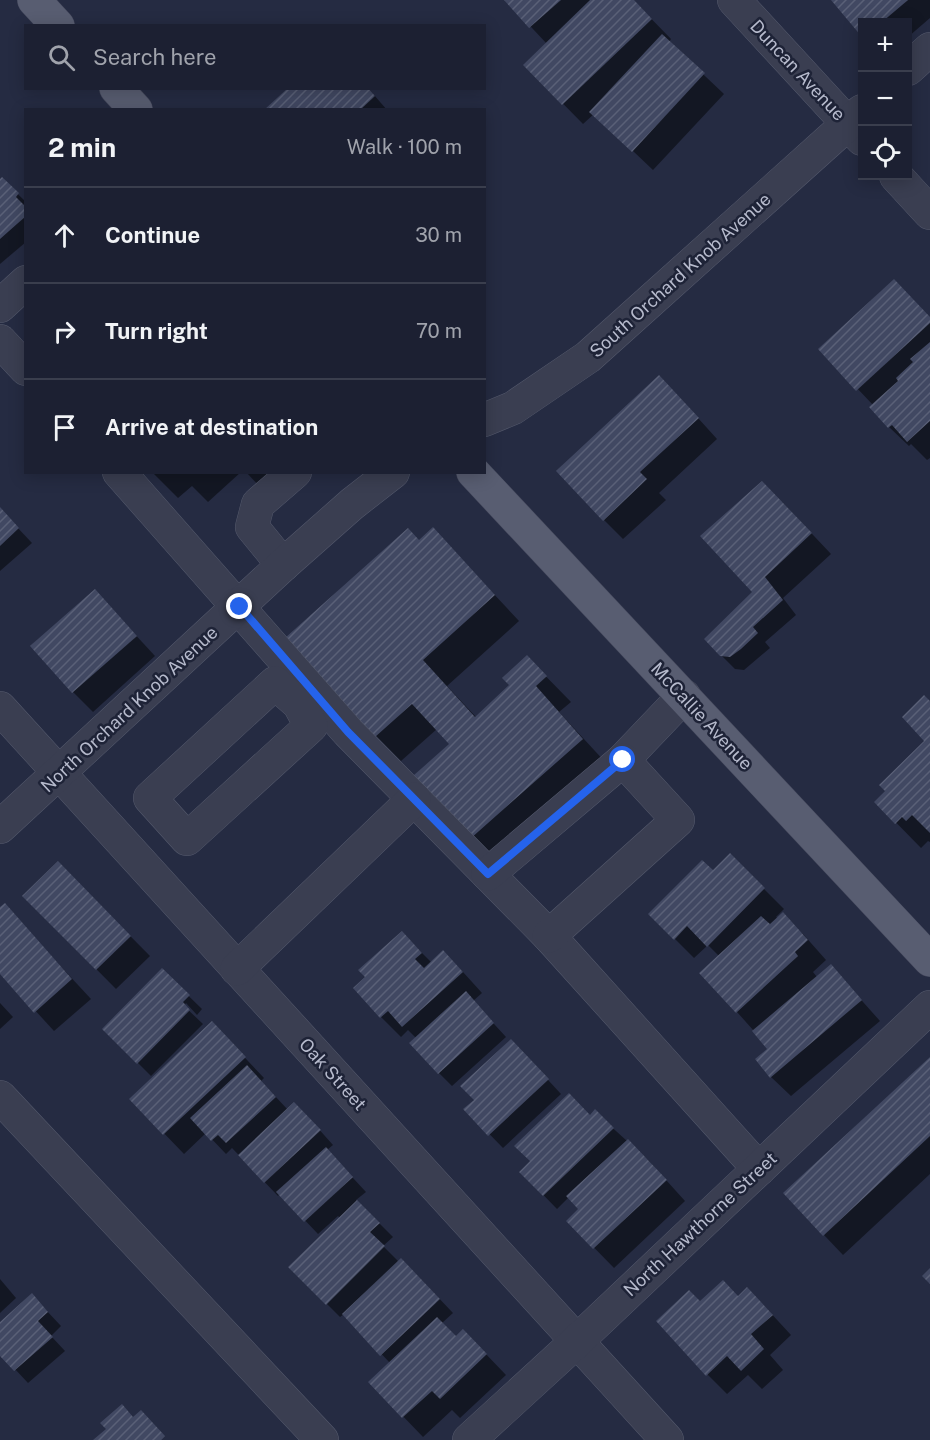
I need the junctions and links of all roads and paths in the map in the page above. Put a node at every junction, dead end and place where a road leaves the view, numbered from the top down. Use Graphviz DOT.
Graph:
graph roads {
  1 [pos="34,0"];
  2 [pos="734,0"];
  3 [pos="56,24"];
  4 [pos="930,49"];
  5 [pos="912,65"];
  6 [pos="118,90"];
  7 [pos="134,108"];
  8 [pos="858,125"];
  9 [pos="900,180"];
  10 [pos="930,213"];
  11 [pos="24,284"];
  12 [pos="0,306"];
  13 [pos="0,341"];
  14 [pos="24,367"];
  15 [pos="486,419"];
  16 [pos="121,474"];
  17 [pos="293,474"];
  18 [pos="390,474"];
  19 [pos="475,474"];
  20 [pos="283,565"];
  21 [pos="240,607"];
  22 [pos="684,696"];
  23 [pos="307,699"];
  24 [pos="0,708"];
  25 [pos="623,760"];
  26 [pos="60,772"];
  27 [pos="414,799"];
  28 [pos="169,819"];
  29 [pos="0,827"];
  30 [pos="130,850"];
  31 [pos="488,874"];
  32 [pos="549,936"];
  33 [pos="930,960"];
  34 [pos="237,969"];
  35 [pos="930,1007"];
  36 [pos="0,1097"];
  37 [pos="759,1169"];
  38 [pos="576,1342"];
  39 [pos="322,1440"];
  40 [pos="469,1440"];
  41 [pos="667,1440"];
  1 -- 3 [label="main road"];
  2 -- 8 [label="street, Duncan Avenue"];
  4 -- 5 [label="street"];
  6 -- 7 [label="main road"];
  8 -- 15 [label="street, South Orchard Knob Avenue"];
  9 -- 10 [label="street"];
  11 -- 12 [label="street"];
  13 -- 14 [label="street"];
  16 -- 21 [label="street"];
  17 -- 20 [label="street"];
  18 -- 20 [label="street, North Orchard Knob Avenue"];
  19 -- 22 [label="main road, McCallie Avenue"];
  20 -- 21 [label="street, North Orchard Knob Avenue"];
  21 -- 23 [label="street"];
  21 -- 26 [label="street, North Orchard Knob Avenue"];
  22 -- 25 [label="street"];
  22 -- 33 [label="main road, McCallie Avenue"];
  23 -- 27 [label="street"];
  23 -- 28 [label="street"];
  23 -- 28 [label="street"];
  24 -- 26 [label="street, Oak Street"];
  25 -- 31 [label="street"];
  25 -- 32 [label="street"];
  26 -- 29 [label="street, North Orchard Knob Avenue"];
  26 -- 30 [label="street, Oak Street"];
  27 -- 31 [label="street"];
  27 -- 34 [label="street"];
  28 -- 30 [label="street"];
  30 -- 34 [label="street, Oak Street"];
  31 -- 32 [label="street"];
  32 -- 37 [label="street"];
  34 -- 38 [label="street, Oak Street"];
  35 -- 37 [label="street, North Hawthorne Street"];
  36 -- 39 [label="street"];
  37 -- 38 [label="street, North Hawthorne Street"];
  38 -- 40 [label="street, North Hawthorne Street"];
  38 -- 41 [label="street, Oak Street"];
}
